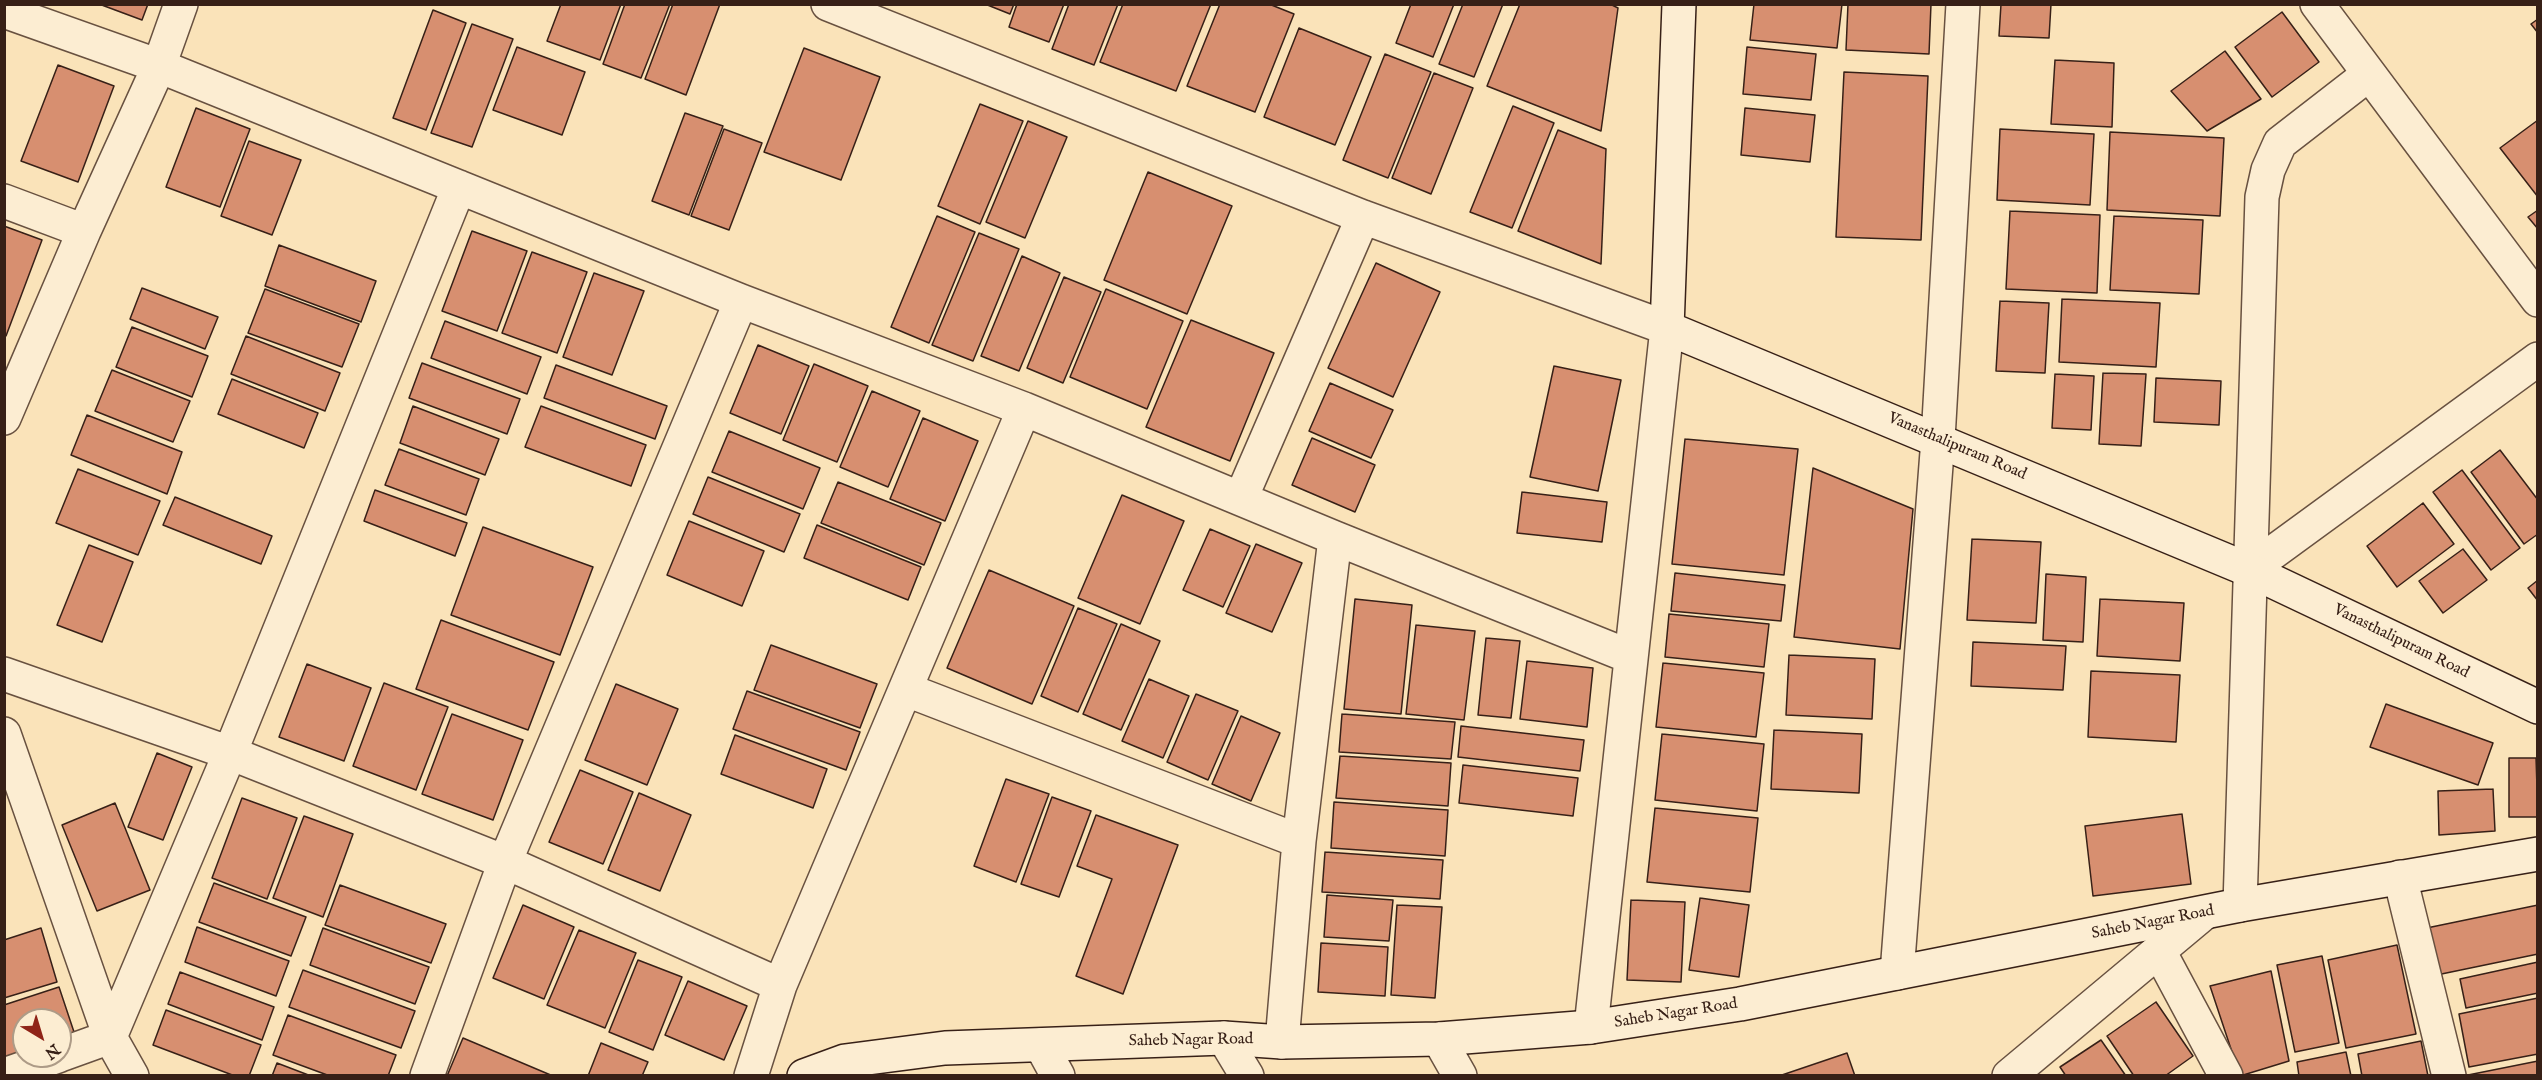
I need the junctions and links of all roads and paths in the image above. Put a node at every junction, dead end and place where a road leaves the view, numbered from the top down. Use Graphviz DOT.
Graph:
graph roads {
  1 [pos="182,4"];
  2 [pos="828,4"];
  3 [pos="1964,4"];
  4 [pos="2317,4"];
  5 [pos="1674,7"];
  6 [pos="4,11"];
  7 [pos="159,66"];
  8 [pos="2369,74"];
  9 [pos="459,188"];
  10 [pos="4,201"];
  11 [pos="1363,217"];
  12 [pos="84,231"];
  13 [pos="2538,300"];
  14 [pos="741,302"];
  15 [pos="1667,328"];
  16 [pos="2538,359"];
  17 [pos="1024,410"];
  18 [pos="4,418"];
  19 [pos="1938,439"];
  20 [pos="1241,498"];
  21 [pos="1335,538"];
  22 [pos="2249,570"];
  23 [pos="1631,657"];
  24 [pos="4,675"];
  25 [pos="907,690"];
  26 [pos="2538,707"];
  27 [pos="4,734"];
  28 [pos="230,753"];
  29 [pos="1299,841"];
  30 [pos="2538,854"];
  31 [pos="505,862"];
  32 [pos="2400,878"];
  33 [pos="2240,905"];
  34 [pos="2204,913"];
  35 [pos="2159,951"];
  36 [pos="1897,973"];
  37 [pos="780,985"];
  38 [pos="1591,1027"];
  39 [pos="110,1037"];
  40 [pos="1224,1038"];
  41 [pos="1439,1039"];
  42 [pos="1282,1042"];
  43 [pos="1041,1045"];
  44 [pos="72,1051"];
  45 [pos="24,1068"];
  46 [pos="849,1068"];
  47 [pos="2028,1070"];
  48 [pos="4,1075"];
  49 [pos="132,1076"];
  50 [pos="427,1076"];
  51 [pos="751,1076"];
  52 [pos="804,1076"];
  53 [pos="1058,1076"];
  54 [pos="1247,1076"];
  55 [pos="1460,1076"];
  56 [pos="2226,1076"];
  57 [pos="2449,1076"];
  1 -- 7 [label="street"];
  2 -- 11 [label="street, Vanasthalipuram Road"];
  3 -- 19 [label="street"];
  4 -- 8 [label="street"];
  5 -- 15 [label="street"];
  6 -- 7 [label="street"];
  7 -- 9 [label="street"];
  7 -- 12 [label="street"];
  8 -- 13 [label="street"];
  8 -- 22 [label="street"];
  9 -- 14 [label="street"];
  9 -- 28 [label="street"];
  10 -- 12 [label="street"];
  11 -- 15 [label="street, Vanasthalipuram Road"];
  11 -- 20 [label="street"];
  12 -- 18 [label="street"];
  14 -- 17 [label="street"];
  14 -- 31 [label="street"];
  15 -- 19 [label="street, Vanasthalipuram Road"];
  15 -- 23 [label="street"];
  16 -- 22 [label="street"];
  17 -- 20 [label="street"];
  17 -- 25 [label="street"];
  19 -- 22 [label="street, Vanasthalipuram Road"];
  19 -- 36 [label="street"];
  20 -- 21 [label="street"];
  21 -- 23 [label="street"];
  21 -- 29 [label="street"];
  22 -- 26 [label="street, Vanasthalipuram Road"];
  22 -- 33 [label="street"];
  23 -- 38 [label="street"];
  24 -- 28 [label="street"];
  25 -- 29 [label="street"];
  25 -- 37 [label="street"];
  27 -- 39 [label="street"];
  28 -- 31 [label="street"];
  28 -- 39 [label="street"];
  29 -- 42 [label="street"];
  30 -- 32 [label="street, Saheb Nagar Road"];
  31 -- 37 [label="street"];
  31 -- 50 [label="street"];
  32 -- 33 [label="street, Saheb Nagar Road"];
  32 -- 57 [label="street"];
  33 -- 34 [label="street, Saheb Nagar Road"];
  34 -- 35 [label="street"];
  34 -- 36 [label="street, Saheb Nagar Road"];
  35 -- 47 [label="street"];
  35 -- 56 [label="street"];
  36 -- 38 [label="street, Saheb Nagar Road"];
  37 -- 51 [label="street"];
  38 -- 41 [label="street, Saheb Nagar Road"];
  39 -- 44 [label="street"];
  39 -- 49 [label="street"];
  40 -- 42 [label="street, Saheb Nagar Road"];
  40 -- 43 [label="street, Saheb Nagar Road"];
  40 -- 54 [label="street"];
  41 -- 42 [label="street, Saheb Nagar Road"];
  41 -- 55 [label="street"];
  43 -- 46 [label="street, Saheb Nagar Road"];
  43 -- 53 [label="street"];
  45 -- 48 [label="street"];
  46 -- 52 [label="street, Saheb Nagar Road"];
}
